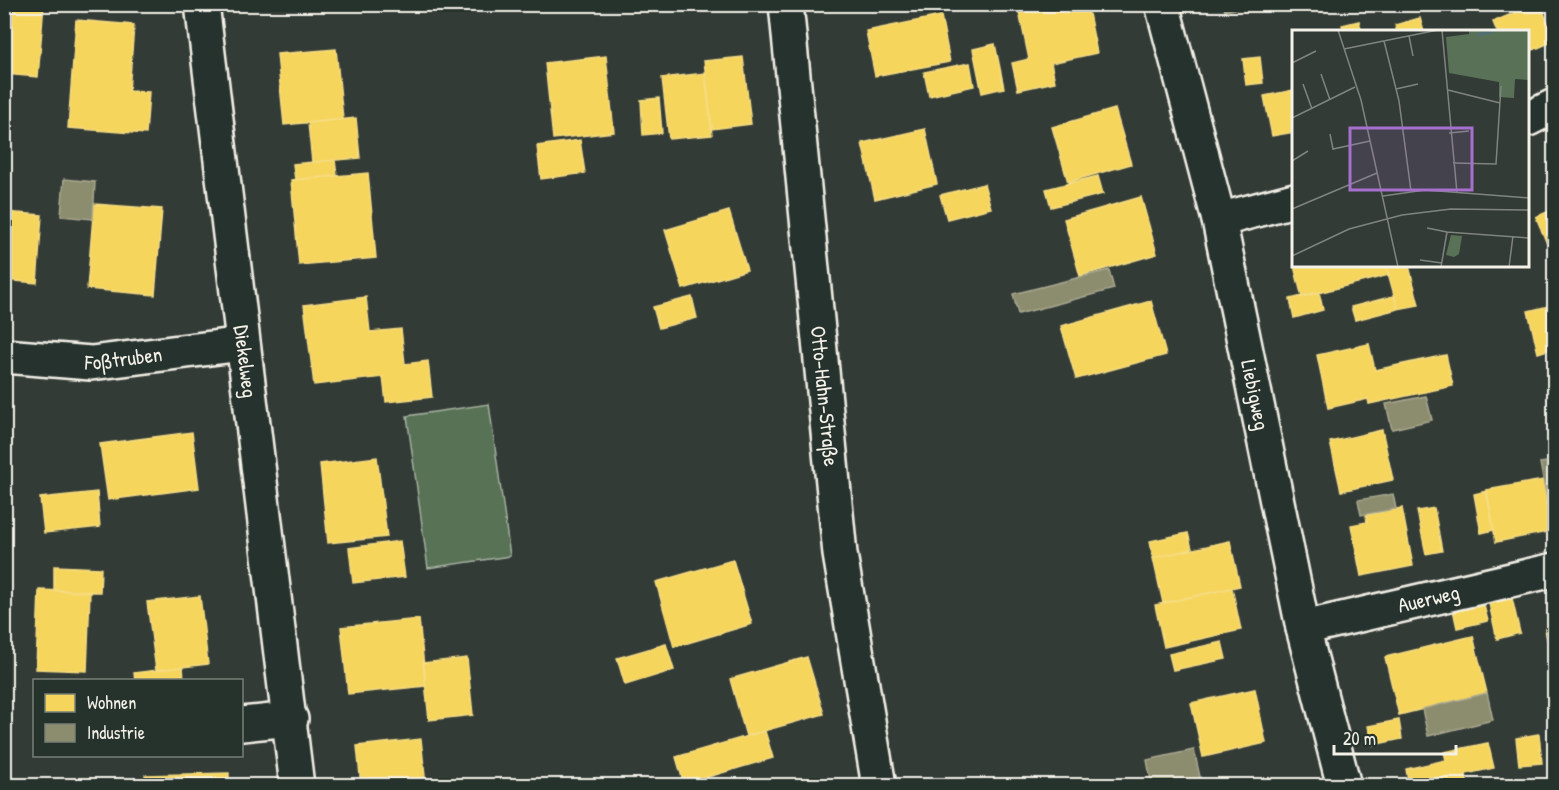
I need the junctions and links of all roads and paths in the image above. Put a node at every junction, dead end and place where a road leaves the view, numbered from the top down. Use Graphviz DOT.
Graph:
graph roads {
  1 [pos="202,4"];
  2 [pos="786,4"];
  3 [pos="1162,4"];
  4 [pos="1554,106"];
  5 [pos="1529,118"];
  6 [pos="1292,200"];
  7 [pos="1219,220"];
  8 [pos="243,344"];
  9 [pos="4,356"];
  10 [pos="1554,570"];
  11 [pos="1303,628"];
  12 [pos="291,719"];
  13 [pos="243,724"];
  14 [pos="297,786"];
  15 [pos="879,786"];
  16 [pos="1344,786"];
  1 -- 8 [label="street, Diekelweg"];
  2 -- 15 [label="street, Otto-Hahn-Straße"];
  3 -- 7 [label="street, Liebigweg"];
  4 -- 5 [label="street"];
  6 -- 7 [label="street"];
  7 -- 11 [label="street, Liebigweg"];
  8 -- 9 [label="street, Foßtruben"];
  8 -- 12 [label="street, Diekelweg"];
  10 -- 11 [label="street, Auerweg"];
  11 -- 16 [label="street, Liebigweg"];
  12 -- 13 [label="street"];
  12 -- 14 [label="street, Diekelweg"];
}
